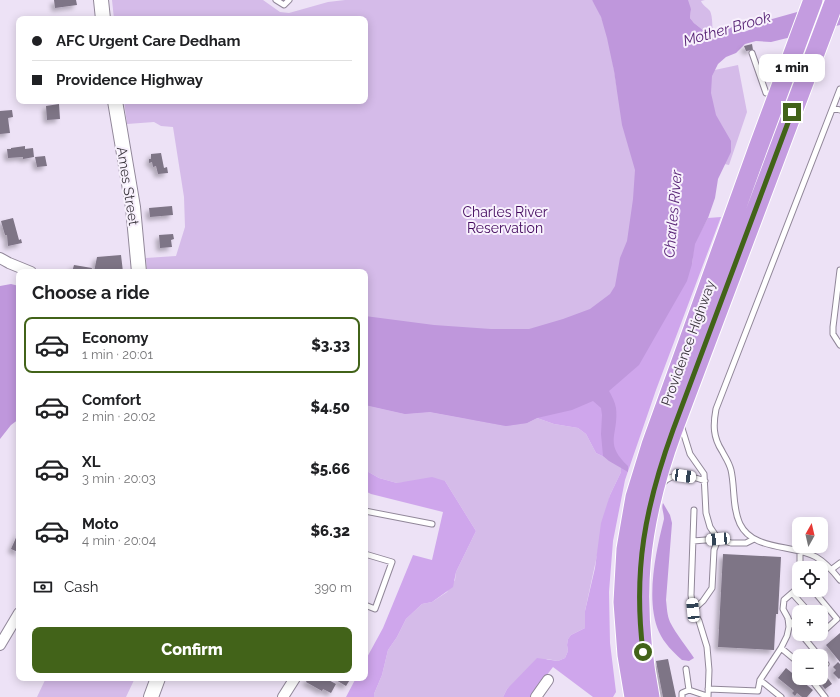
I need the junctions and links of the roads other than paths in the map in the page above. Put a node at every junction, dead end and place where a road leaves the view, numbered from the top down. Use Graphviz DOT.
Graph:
graph roads {
  1 [pos="101,0"];
  2 [pos="276,0"];
  3 [pos="289,0"];
  4 [pos="813,0"];
  5 [pos="835,0"];
  6 [pos="103,16"];
  7 [pos="752,53"];
  8 [pos="840,89"];
  9 [pos="766,93"];
  10 [pos="116,104"];
  11 [pos="833,108"];
  12 [pos="840,110"];
  13 [pos="0,258"];
  14 [pos="23,269"];
  15 [pos="139,269"];
  16 [pos="840,270"];
  17 [pos="840,344"];
  18 [pos="679,412"];
  19 [pos="705,481"];
  20 [pos="652,495"];
  21 [pos="694,510"];
  22 [pos="368,512"];
  23 [pos="432,524"];
  24 [pos="718,539"];
  25 [pos="754,539"];
  26 [pos="693,541"];
  27 [pos="792,550"];
  28 [pos="805,553"];
  29 [pos="368,555"];
  30 [pos="840,563"];
  31 [pos="832,569"];
  32 [pos="840,580"];
  33 [pos="792,593"];
  34 [pos="796,597"];
  35 [pos="819,597"];
  36 [pos="803,605"];
  37 [pos="826,605"];
  38 [pos="368,606"];
  39 [pos="828,607"];
  40 [pos="693,610"];
  41 [pos="16,618"];
  42 [pos="788,618"];
  43 [pos="792,623"];
  44 [pos="828,627"];
  45 [pos="807,641"];
  46 [pos="0,645"];
  47 [pos="781,648"];
  48 [pos="813,649"];
  49 [pos="792,657"];
  50 [pos="686,668"];
  51 [pos="548,680"];
  52 [pos="760,680"];
  53 [pos="157,681"];
  54 [pos="292,681"];
  55 [pos="816,685"];
  56 [pos="708,689"];
  57 [pos="689,690"];
  58 [pos="758,691"];
  59 [pos="707,696"];
  60 [pos="151,697"];
  61 [pos="284,697"];
  62 [pos="536,697"];
  63 [pos="634,697"];
  64 [pos="650,697"];
  65 [pos="682,697"];
  66 [pos="758,697"];
  67 [pos="781,697"];
  68 [pos="825,697"];
  1 -- 6 [label="street"];
  2 -- 3 [label="lane"];
  4 -- 63 [label="highway, Providence Highway"];
  5 -- 18 [label="highway, Providence Highway"];
  7 -- 9 [label="lane"];
  8 -- 11 [label="lane"];
  10 -- 15 [label="street, Ames Street"];
  11 -- 12 [label="lane"];
  11 -- 25 [label="lane"];
  13 -- 14 [label="street"];
  16 -- 17 [label="lane"];
  18 -- 19 [label="lane"];
  18 -- 20 [label="highway, Providence Highway"];
  19 -- 20 [label="lane"];
  19 -- 24 [label="lane"];
  20 -- 64 [label="highway, Providence Highway"];
  21 -- 26 [label="lane"];
  22 -- 23 [label="lane"];
  24 -- 25 [label="lane"];
  24 -- 26 [label="lane"];
  24 -- 40 [label="lane"];
  25 -- 27 [label="lane"];
  26 -- 40 [label="lane"];
  28 -- 31 [label="lane"];
  29 -- 38 [label="lane"];
  30 -- 31 [label="lane"];
  31 -- 32 [label="lane"];
  33 -- 42 [label="lane"];
  34 -- 36 [label="lane"];
  35 -- 37 [label="lane"];
  39 -- 44 [label="lane"];
  40 -- 56 [label="lane"];
  41 -- 46 [label="street"];
  42 -- 43 [label="lane"];
  42 -- 47 [label="lane"];
  45 -- 48 [label="lane"];
  47 -- 49 [label="lane"];
  47 -- 52 [label="lane"];
  50 -- 57 [label="lane"];
  51 -- 62 [label="street"];
  52 -- 58 [label="lane"];
  52 -- 67 [label="lane"];
  53 -- 60 [label="street"];
  54 -- 61 [label="street"];
  55 -- 68 [label="lane"];
  56 -- 58 [label="lane"];
  56 -- 59 [label="lane"];
  57 -- 59 [label="lane"];
  57 -- 65 [label="lane"];
  58 -- 66 [label="lane"];
}
